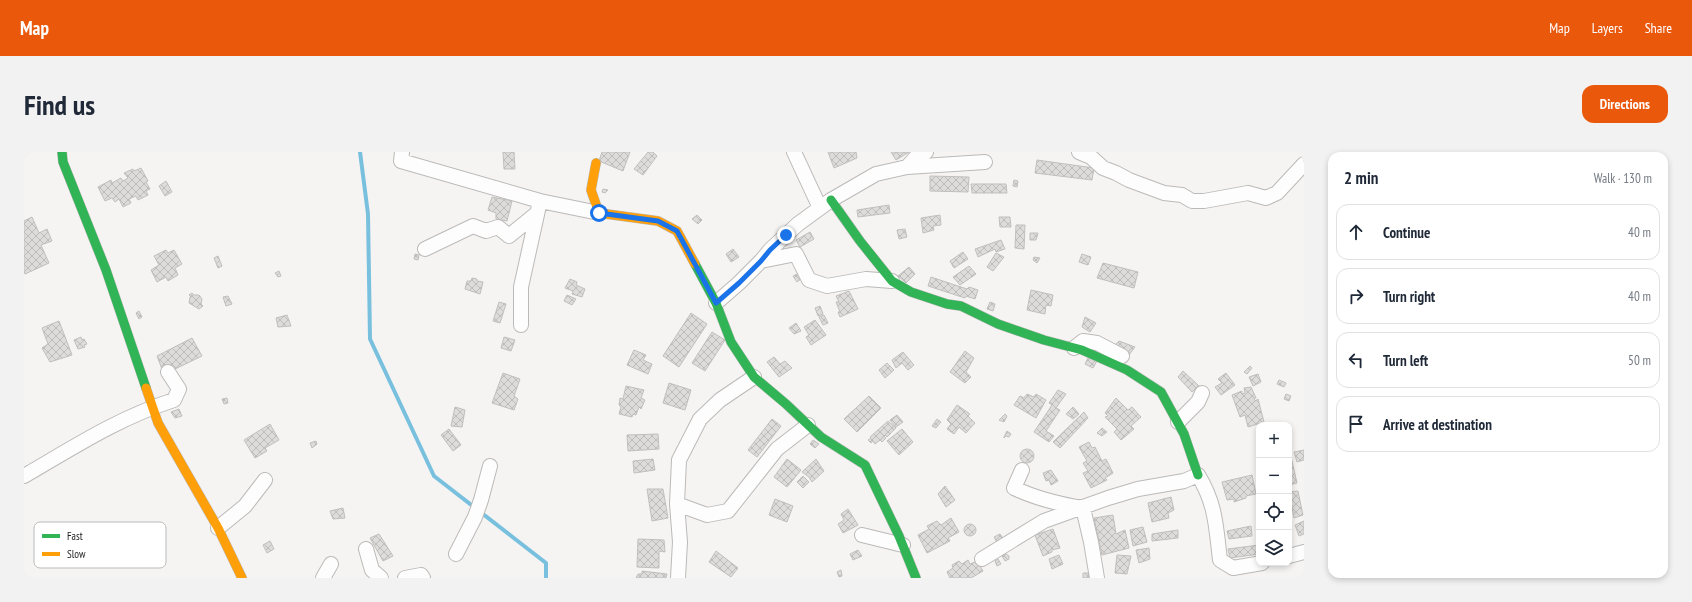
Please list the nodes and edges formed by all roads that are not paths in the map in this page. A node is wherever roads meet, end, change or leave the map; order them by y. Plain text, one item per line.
1 (62, 152) edge
2 (402, 152) edge
3 (794, 152) edge
4 (926, 152) edge
5 (1079, 152) edge
6 (985, 162) dead end
7 (596, 163) dead end
8 (1304, 164) edge
9 (907, 167) junction
10 (826, 204) junction
11 (538, 207) junction
12 (599, 213) junction
13 (425, 249) dead end
14 (761, 261) junction
15 (892, 281) junction
16 (716, 303) junction
17 (521, 325) dead end
18 (1074, 348) junction
19 (1122, 356) dead end
20 (168, 372) dead end
21 (754, 377) junction
22 (1202, 392) dead end
23 (152, 407) junction
24 (1178, 422) junction
25 (808, 424) junction
26 (490, 466) dead end
27 (1022, 470) dead end
28 (1198, 475) junction
29 (24, 476) edge
30 (265, 480) dead end
31 (677, 504) junction
32 (1083, 508) junction
33 (218, 528) junction
34 (862, 536) dead end
35 (903, 545) junction
36 (366, 549) dead end
37 (1304, 552) edge
38 (456, 554) dead end
39 (1292, 555) edge
40 (982, 559) dead end
41 (331, 564) dead end
42 (1256, 564) edge
43 (242, 578) edge
44 (323, 578) edge
45 (381, 578) edge
46 (406, 578) edge
47 (423, 578) edge
48 (678, 578) edge
49 (916, 578) edge
50 (1097, 578) edge

1 - 23 street
2 - 11 street
3 - 10 street
4 - 9 street
5 - 8 street
6 - 9 street
7 - 12 street
9 - 10 street
10 - 14 street
10 - 15 street
11 - 12 street
11 - 13 street
11 - 17 street
12 - 16 street
14 - 15 street
14 - 16 street
15 - 18 street
16 - 21 street
18 - 19 street
18 - 24 street
20 - 23 street
21 - 25 street
21 - 31 street
22 - 24 street
23 - 29 street
23 - 33 street
24 - 28 street
25 - 31 street
25 - 35 street
26 - 38 street
27 - 32 street
28 - 32 street
28 - 42 street
30 - 33 street
31 - 48 street
32 - 40 street
32 - 50 street
33 - 43 street
34 - 35 street
35 - 49 street
36 - 45 street
37 - 39 street
41 - 44 street
46 - 47 street

